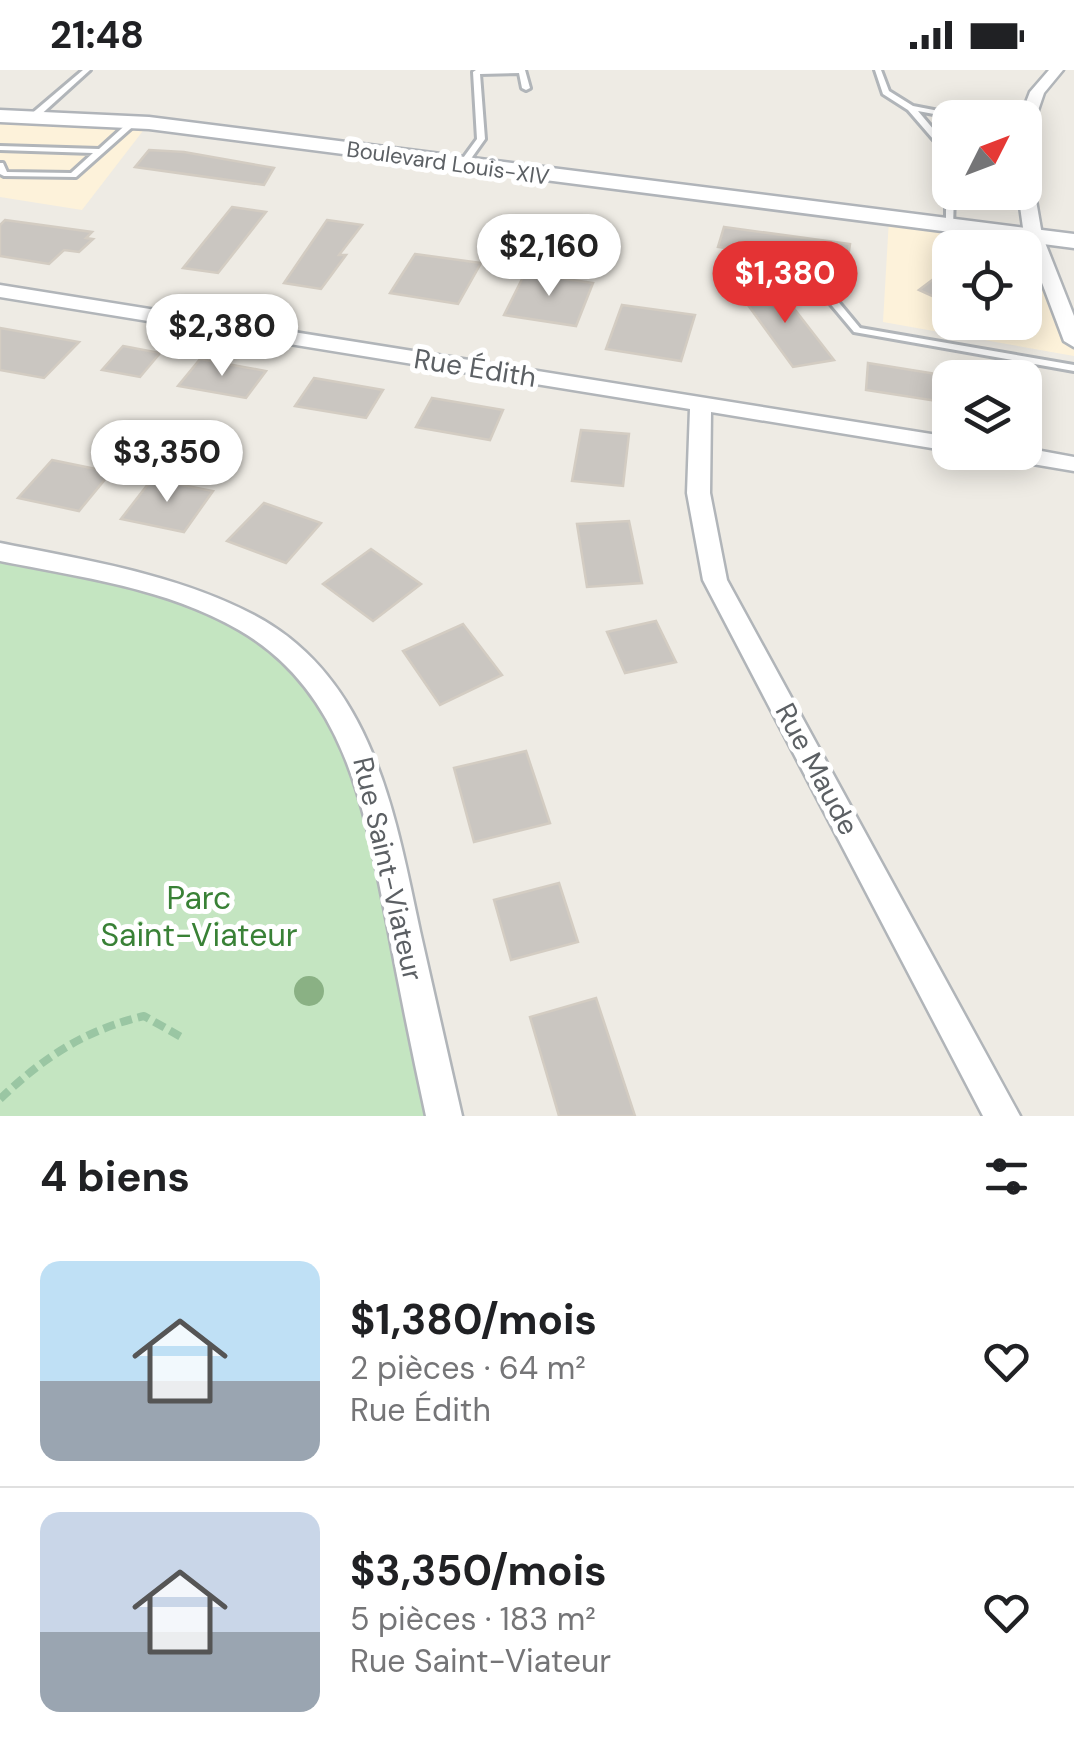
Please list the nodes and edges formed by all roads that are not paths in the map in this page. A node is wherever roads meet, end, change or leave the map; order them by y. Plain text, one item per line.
1 (87, 70) edge
2 (878, 70) edge
3 (1056, 70) edge
4 (526, 88) dead end
5 (1035, 100) edge
6 (912, 108) junction
7 (932, 111) edge
8 (0, 116) edge
9 (32, 116) junction
10 (134, 122) junction
11 (0, 148) edge
12 (101, 151) junction
13 (0, 165) edge
14 (462, 165) junction
15 (950, 227) junction
16 (978, 230) edge
17 (1042, 237) edge
18 (1074, 241) edge
19 (1042, 259) edge
20 (823, 289) dead end
21 (0, 291) edge
22 (1074, 342) edge
23 (1074, 368) edge
24 (700, 405) junction
25 (932, 441) edge
26 (1042, 459) edge
27 (1074, 464) edge
28 (0, 552) edge
29 (444, 1116) edge
30 (1002, 1116) edge

1 - 9 lane
2 - 6 lane
3 - 5 street
4 - 14 lane
6 - 7 lane
6 - 15 lane
8 - 9 main road, Boulevard Louis-XIV
9 - 10 main road, Boulevard Louis-XIV
10 - 12 lane
10 - 14 main road, Boulevard Louis-XIV
11 - 12 lane
12 - 13 lane
14 - 15 main road, Boulevard Louis-XIV
15 - 16 main road, Boulevard Louis-XIV
17 - 18 main road, Boulevard Louis-XIV
19 - 22 street
20 - 23 lane
21 - 24 street, Rue Édith
24 - 25 street, Rue Édith
24 - 30 street, Rue Maude
26 - 27 street
28 - 29 street, Rue Saint-Viateur

